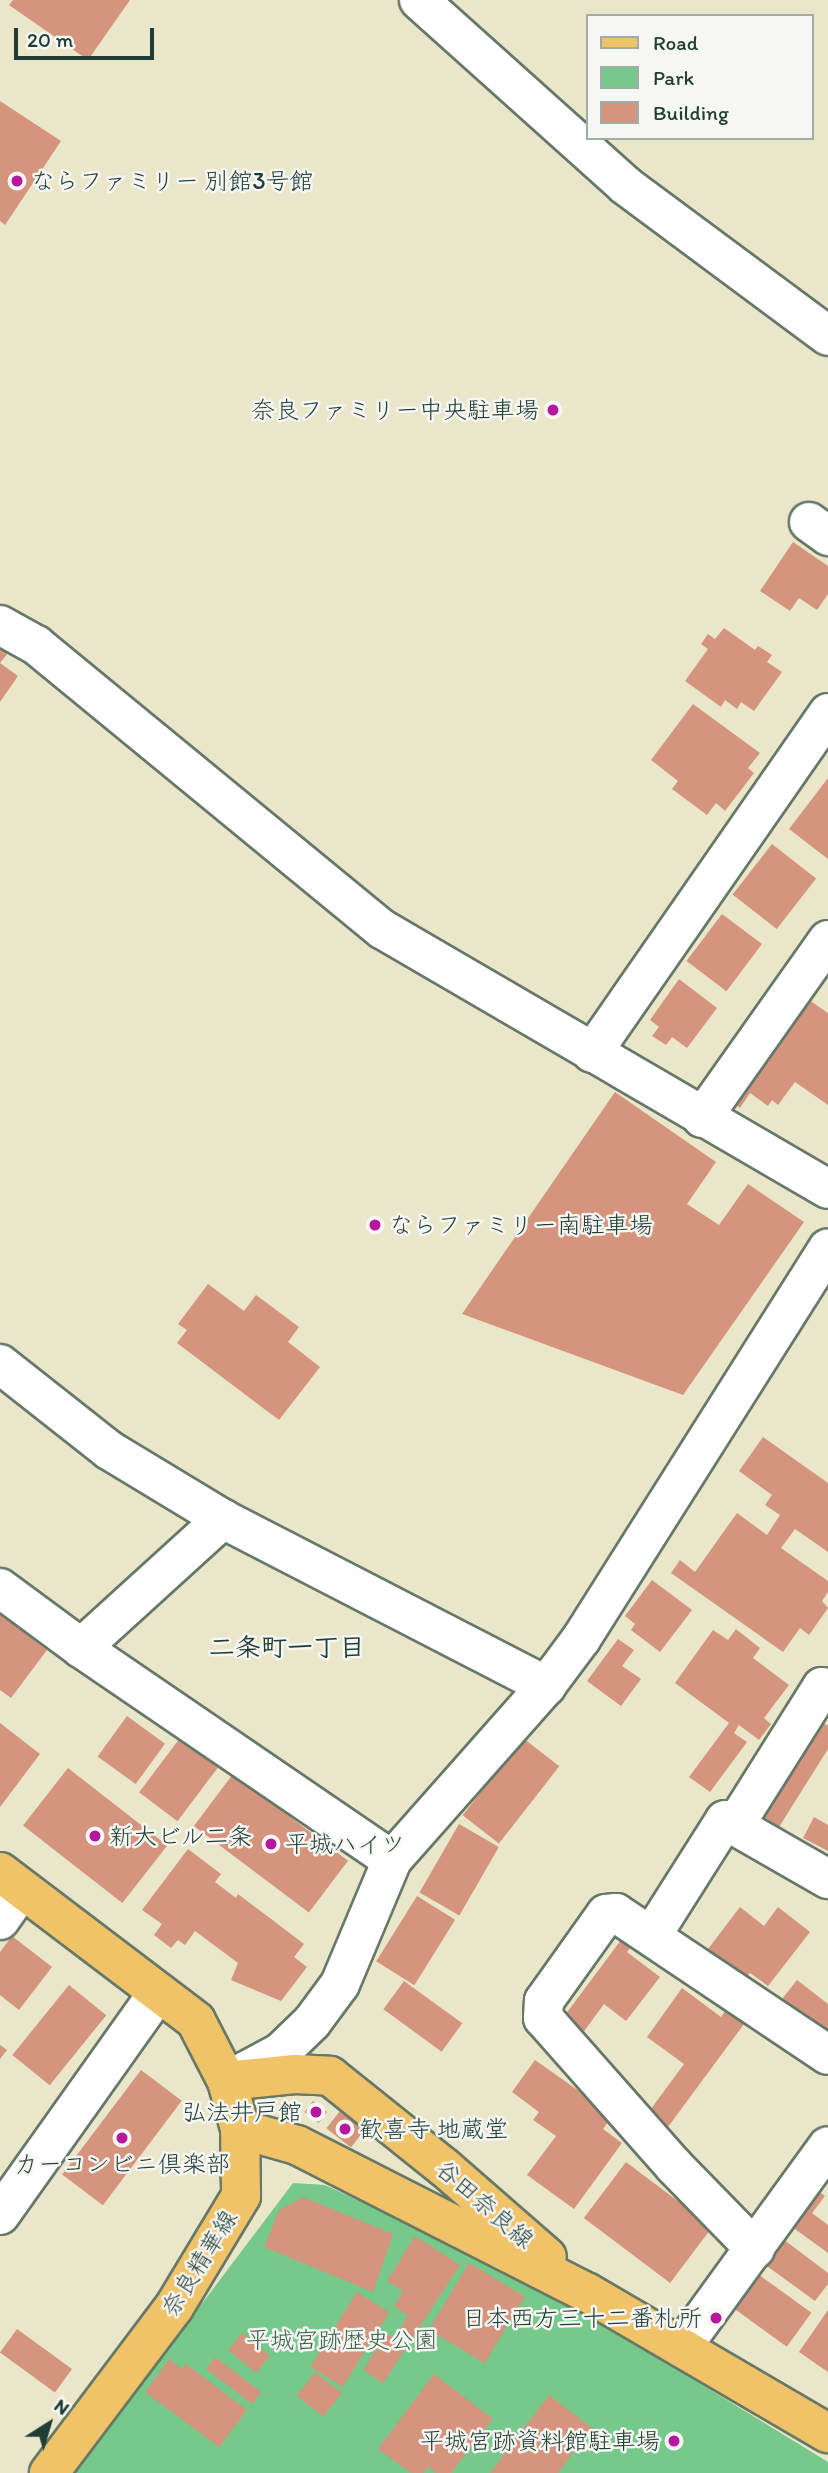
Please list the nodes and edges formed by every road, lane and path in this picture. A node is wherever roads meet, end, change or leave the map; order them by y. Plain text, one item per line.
1 (418, 0) edge
2 (828, 336) edge
3 (0, 625) edge
4 (828, 713) edge
5 (828, 940) edge
6 (592, 1053) junction
7 (702, 1118) junction
8 (826, 1184) edge
9 (828, 1248) edge
10 (0, 1364) edge
11 (223, 1519) junction
12 (0, 1588) edge
13 (81, 1648) junction
14 (546, 1686) junction
15 (828, 1691) edge
16 (734, 1825) junction
17 (392, 1860) junction
18 (828, 1879) edge
19 (11, 1880) edge
20 (0, 1920) edge
21 (652, 1935) junction
22 (158, 1993) junction
23 (828, 2055) edge
24 (227, 2081) junction
25 (240, 2129) junction
26 (828, 2146) edge
27 (0, 2215) edge
28 (755, 2249) junction
29 (588, 2293) junction
30 (682, 2347) junction
31 (828, 2433) edge
32 (49, 2473) edge

1 - 2 street
3 - 6 street
4 - 6 street
5 - 7 street
6 - 7 street
7 - 8 street
9 - 14 street
10 - 11 street
11 - 13 street
11 - 14 street
12 - 13 street
13 - 17 street
14 - 17 street
15 - 16 street
16 - 18 street
16 - 21 street
17 - 24 street
19 - 20 street
19 - 22 main road, 奈良精華線
21 - 23 street
21 - 28 street
22 - 24 main road, 奈良精華線
22 - 27 street
24 - 25 main road, 奈良精華線
24 - 29 main road, 谷田奈良線
25 - 29 main road, 谷田奈良線
25 - 32 main road, 奈良精華線
26 - 28 street
28 - 30 street
29 - 30 main road, 谷田奈良線
30 - 31 main road, 谷田奈良線

